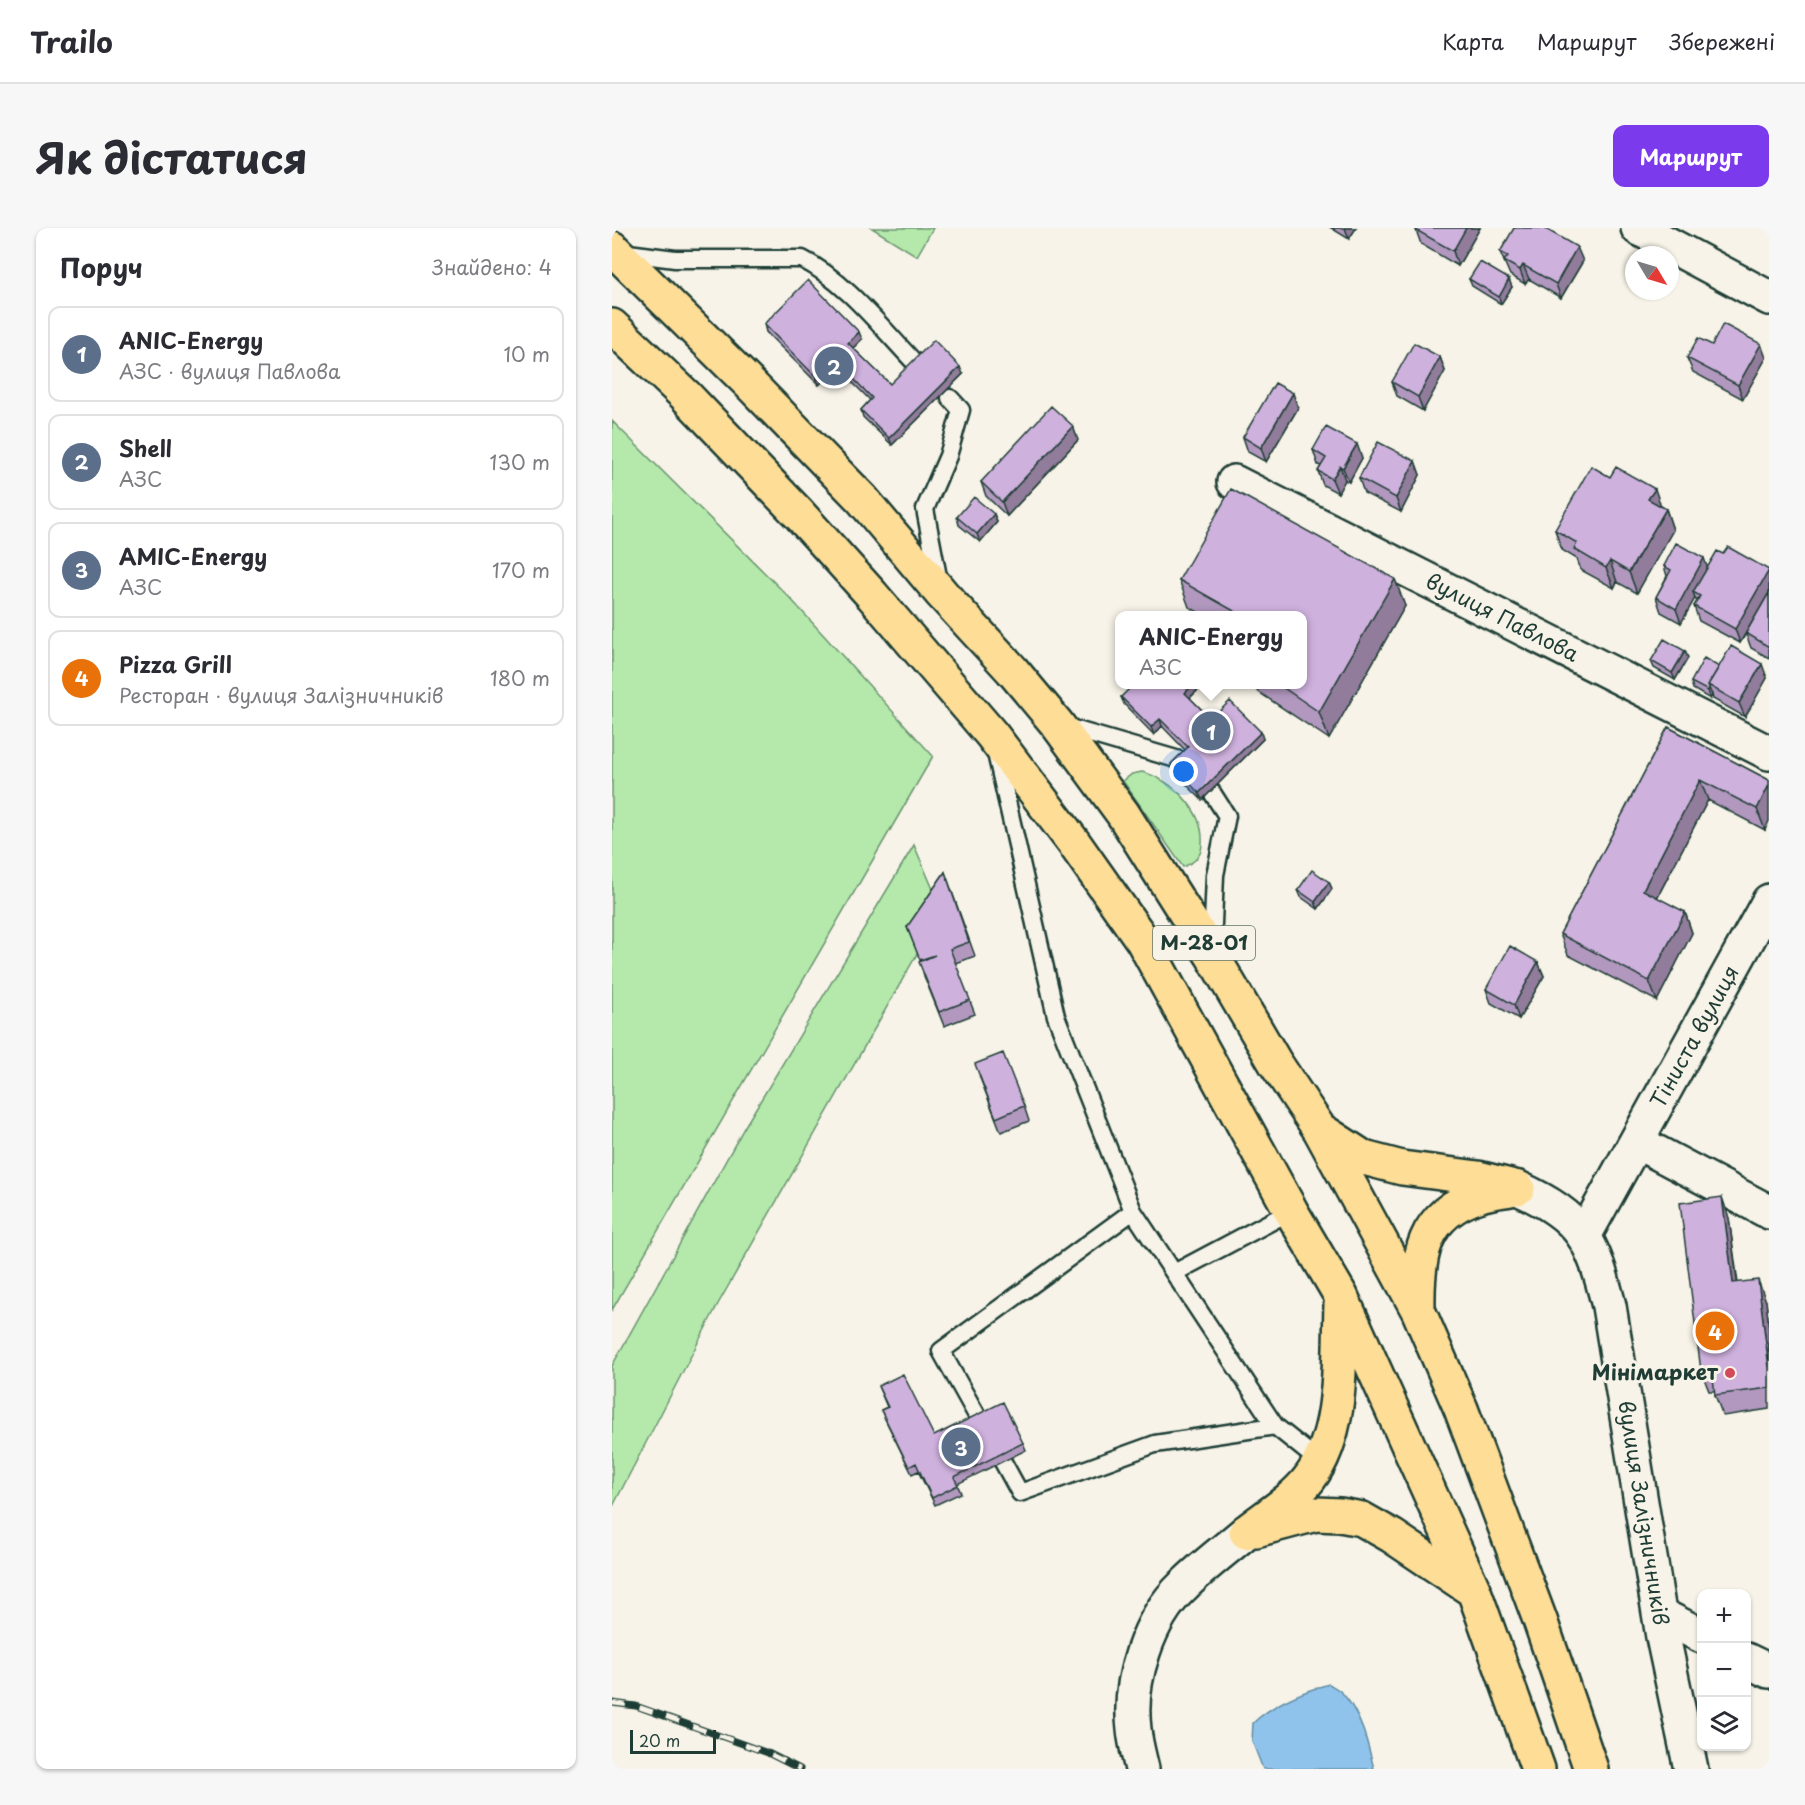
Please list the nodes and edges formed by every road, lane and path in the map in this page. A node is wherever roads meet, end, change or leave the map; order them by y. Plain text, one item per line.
1 (1638, 228) edge
2 (615, 250) edge
3 (1769, 298) edge
4 (612, 326) edge
5 (918, 366) edge
6 (950, 398) dead end
7 (1234, 483) dead end
8 (942, 594) junction
9 (1057, 724) junction
10 (992, 735) junction
11 (1769, 753) edge
12 (1183, 761) edge
13 (1211, 791) edge
14 (1769, 901) edge
15 (1212, 955) junction
16 (1320, 1130) junction
17 (1637, 1142) junction
18 (1518, 1188) junction
19 (1133, 1211) junction
20 (1291, 1211) junction
21 (1769, 1212) edge
22 (1584, 1236) junction
23 (1174, 1273) junction
24 (1341, 1296) junction
25 (1418, 1310) junction
26 (980, 1421) edge
27 (1275, 1426) junction
28 (1003, 1462) edge
29 (1320, 1462) junction
30 (1246, 1533) junction
31 (1474, 1591) junction
32 (1661, 1615) junction
33 (1697, 1634) edge
34 (1751, 1662) edge
35 (1769, 1671) edge
36 (1142, 1769) edge
37 (1538, 1769) edge
38 (1590, 1769) edge
39 (1691, 1769) edge

1 - 3 street
2 - 5 lane
2 - 8 highway, М-28-01
4 - 10 highway, М-28-01
6 - 8 lane
7 - 11 street, вулиця Павлова
8 - 9 highway, М-28-01
9 - 12 lane
9 - 15 highway, М-28-01
10 - 19 lane
10 - 20 highway, М-28-01
13 - 15 lane
14 - 17 street, Тіниста вулиця
15 - 16 highway, М-28-01
16 - 18 highway
16 - 25 highway, М-28-01
17 - 21 street
17 - 22 street, Тіниста вулиця
18 - 22 street, вулиця Залізничників
18 - 25 highway
19 - 23 lane
19 - 26 lane
20 - 23 lane
20 - 24 highway, М-28-01
22 - 32 street, вулиця Залізничників
23 - 27 lane
24 - 29 highway
24 - 31 highway, М-28-01
25 - 38 highway, М-28-01
27 - 28 lane
27 - 29 lane
29 - 30 highway
30 - 31 highway
30 - 36 street
31 - 37 highway, М-28-01
32 - 33 street
32 - 39 street, вулиця Залізничників
34 - 35 street

